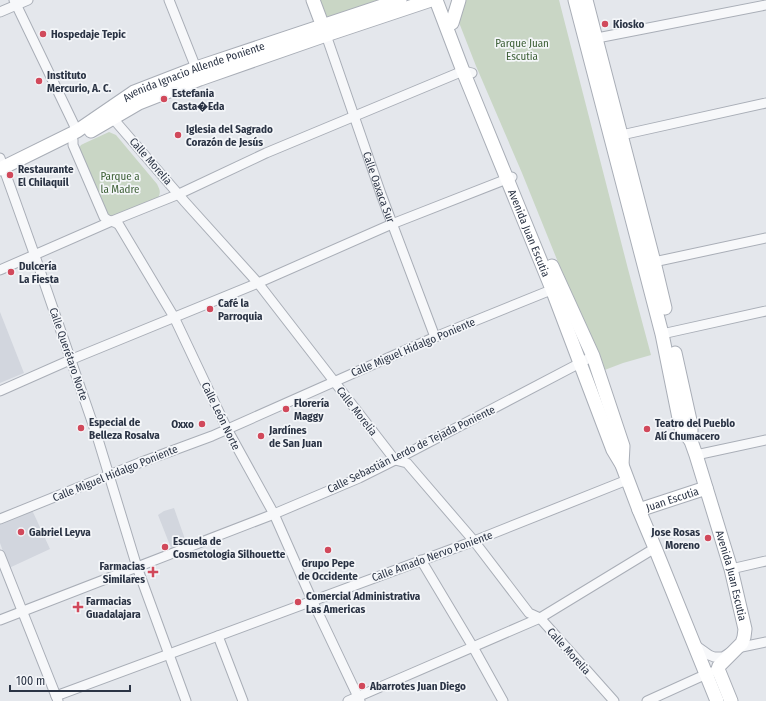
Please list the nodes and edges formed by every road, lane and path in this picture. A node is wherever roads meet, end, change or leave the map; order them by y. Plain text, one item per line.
1 (28, 0) edge
2 (169, 0) edge
3 (313, 0) edge
4 (400, 0) edge
5 (440, 0) edge
6 (459, 0) edge
7 (575, 0) edge
8 (586, 0) edge
9 (15, 3) edge
10 (766, 5) edge
11 (0, 12) edge
12 (452, 23) junction
13 (324, 30) junction
14 (591, 39) junction
15 (468, 72) junction
16 (198, 74) junction
17 (766, 103) edge
18 (110, 114) junction
19 (354, 116) junction
20 (75, 136) junction
21 (616, 136) junction
22 (1, 165) edge
23 (510, 178) junction
24 (179, 194) junction
25 (112, 221) junction
26 (392, 224) junction
27 (766, 238) edge
28 (35, 256) junction
29 (649, 263) junction
30 (0, 270) edge
31 (258, 283) junction
32 (557, 288) junction
33 (766, 311) edge
34 (174, 317) junction
35 (666, 333) junction
36 (435, 337) junction
37 (593, 356) junction
38 (70, 360) junction
39 (580, 363) junction
40 (334, 382) junction
41 (0, 391) edge
42 (227, 429) junction
43 (766, 440) edge
44 (696, 456) junction
45 (395, 460) junction
46 (622, 465) junction
47 (109, 475) junction
48 (627, 480) junction
49 (706, 488) junction
50 (639, 510) junction
51 (274, 514) junction
52 (0, 519) edge
53 (474, 541) junction
54 (655, 548) junction
55 (0, 555) edge
56 (421, 560) junction
57 (766, 561) edge
58 (138, 567) junction
59 (731, 569) junction
60 (312, 600) junction
61 (22, 611) junction
62 (540, 618) junction
63 (0, 620) edge
64 (218, 636) junction
65 (766, 642) edge
66 (694, 644) junction
67 (472, 647) junction
68 (737, 648) junction
69 (169, 655) junction
70 (712, 672) junction
71 (57, 698) edge
72 (359, 699) edge
73 (186, 701) edge
74 (242, 701) edge
75 (348, 701) edge
76 (503, 701) edge
77 (614, 701) edge
78 (647, 701) edge
79 (717, 701) edge
80 (731, 701) edge

1 - 9 street
2 - 16 street
3 - 13 main road, Calle Oaxaca Sur
4 - 13 main road, Avenida Ignacio Allende Poniente
5 - 12 main road, Avenida Juan Escutia
5 - 13 main road, Avenida Ignacio Allende Poniente
5 - 15 main road, Avenida Juan Escutia
6 - 12 main road
7 - 14 main road, Avenida Juan Escutia
8 - 14 main road, Avenida Juan Escutia
9 - 11 street
9 - 20 street, Calle León Norte
10 - 14 street
12 - 15 main road, Avenida Juan Escutia
13 - 16 main road, Avenida Ignacio Allende Poniente
13 - 19 street, Calle Oaxaca Sur
14 - 21 main road, Avenida Juan Escutia
15 - 19 street
15 - 23 main road, Avenida Juan Escutia
16 - 18 main road, Avenida Ignacio Allende Poniente
17 - 21 street
18 - 20 main road, Avenida Ignacio Allende Poniente
18 - 24 street, Calle Morelia
19 - 24 street
19 - 26 street, Calle Oaxaca Sur
20 - 22 main road, Avenida Ignacio Allende Poniente
20 - 25 street, Calle León Norte
21 - 29 main road, Avenida Juan Escutia
22 - 28 street, Calle Querétaro Norte
23 - 26 street
23 - 32 main road, Avenida Juan Escutia
24 - 25 street
24 - 31 street, Calle Morelia
25 - 28 street
25 - 34 street, Calle León Norte
26 - 31 street
26 - 36 street, Calle Oaxaca Sur
27 - 29 street
28 - 30 street
28 - 38 street, Calle Querétaro Norte
29 - 35 main road, Avenida Juan Escutia
31 - 34 street
31 - 40 street, Calle Morelia
32 - 36 street, Calle Miguel Hidalgo Poniente
32 - 37 main road, Avenida Juan Escutia
32 - 39 main road, Avenida Juan Escutia
33 - 35 street
34 - 38 street
34 - 42 street, Calle León Norte
35 - 44 main road, Avenida Juan Escutia
36 - 40 street, Calle Miguel Hidalgo Poniente
37 - 39 street, Calle Sebastián Lerdo de Tejada Poniente
37 - 46 main road, Avenida Juan Escutia
38 - 41 street
38 - 47 street, Calle Querétaro Norte
39 - 45 street, Calle Sebastián Lerdo de Tejada Poniente
39 - 46 main road, Avenida Juan Escutia
40 - 42 street, Calle Miguel Hidalgo Poniente
40 - 45 street, Calle Morelia
42 - 47 street, Calle Miguel Hidalgo Poniente
42 - 51 street, Calle León Norte
43 - 44 street
44 - 49 main road, Avenida Juan Escutia
45 - 51 street, Calle Sebastián Lerdo de Tejada Poniente
45 - 53 street, Calle Morelia
46 - 48 main road, Avenida Juan Escutia
47 - 52 street, Calle Miguel Hidalgo Poniente
47 - 58 street, Calle Querétaro Norte
48 - 50 main road, Avenida Juan Escutia
48 - 53 street, Calle Amado Nervo Poniente
49 - 50 main road, Juan Escutia
49 - 59 main road, Avenida Juan Escutia
50 - 54 main road, Avenida Juan Escutia
51 - 58 street, Calle Sebastián Lerdo de Tejada Poniente
51 - 60 street, Calle León Norte
53 - 56 street, Calle Amado Nervo Poniente
53 - 62 street, Calle Morelia
54 - 62 street
54 - 66 main road, Avenida Juan Escutia
55 - 61 street
56 - 60 street, Calle Amado Nervo Poniente
56 - 67 street
57 - 59 street
58 - 61 street, Calle Sebastián Lerdo de Tejada Poniente
58 - 69 street, Calle Querétaro Norte
59 - 68 main road, Avenida Juan Escutia
60 - 64 street, Calle Amado Nervo Poniente
60 - 72 street, Calle León Norte
61 - 63 street, Calle Sebastián Lerdo de Tejada Poniente
61 - 71 street
62 - 67 street
62 - 77 street, Calle Morelia
64 - 69 street, Calle Amado Nervo Poniente
64 - 74 street
65 - 68 street
66 - 68 street
66 - 70 main road, Avenida Juan Escutia
67 - 72 street
67 - 76 street
68 - 70 main road, Avenida Juan Escutia
69 - 71 street, Calle Amado Nervo Poniente
69 - 73 street, Calle Querétaro Norte
70 - 78 street
70 - 79 main road, Avenida Juan Escutia
70 - 80 main road, Avenida Juan Escutia
72 - 75 street

